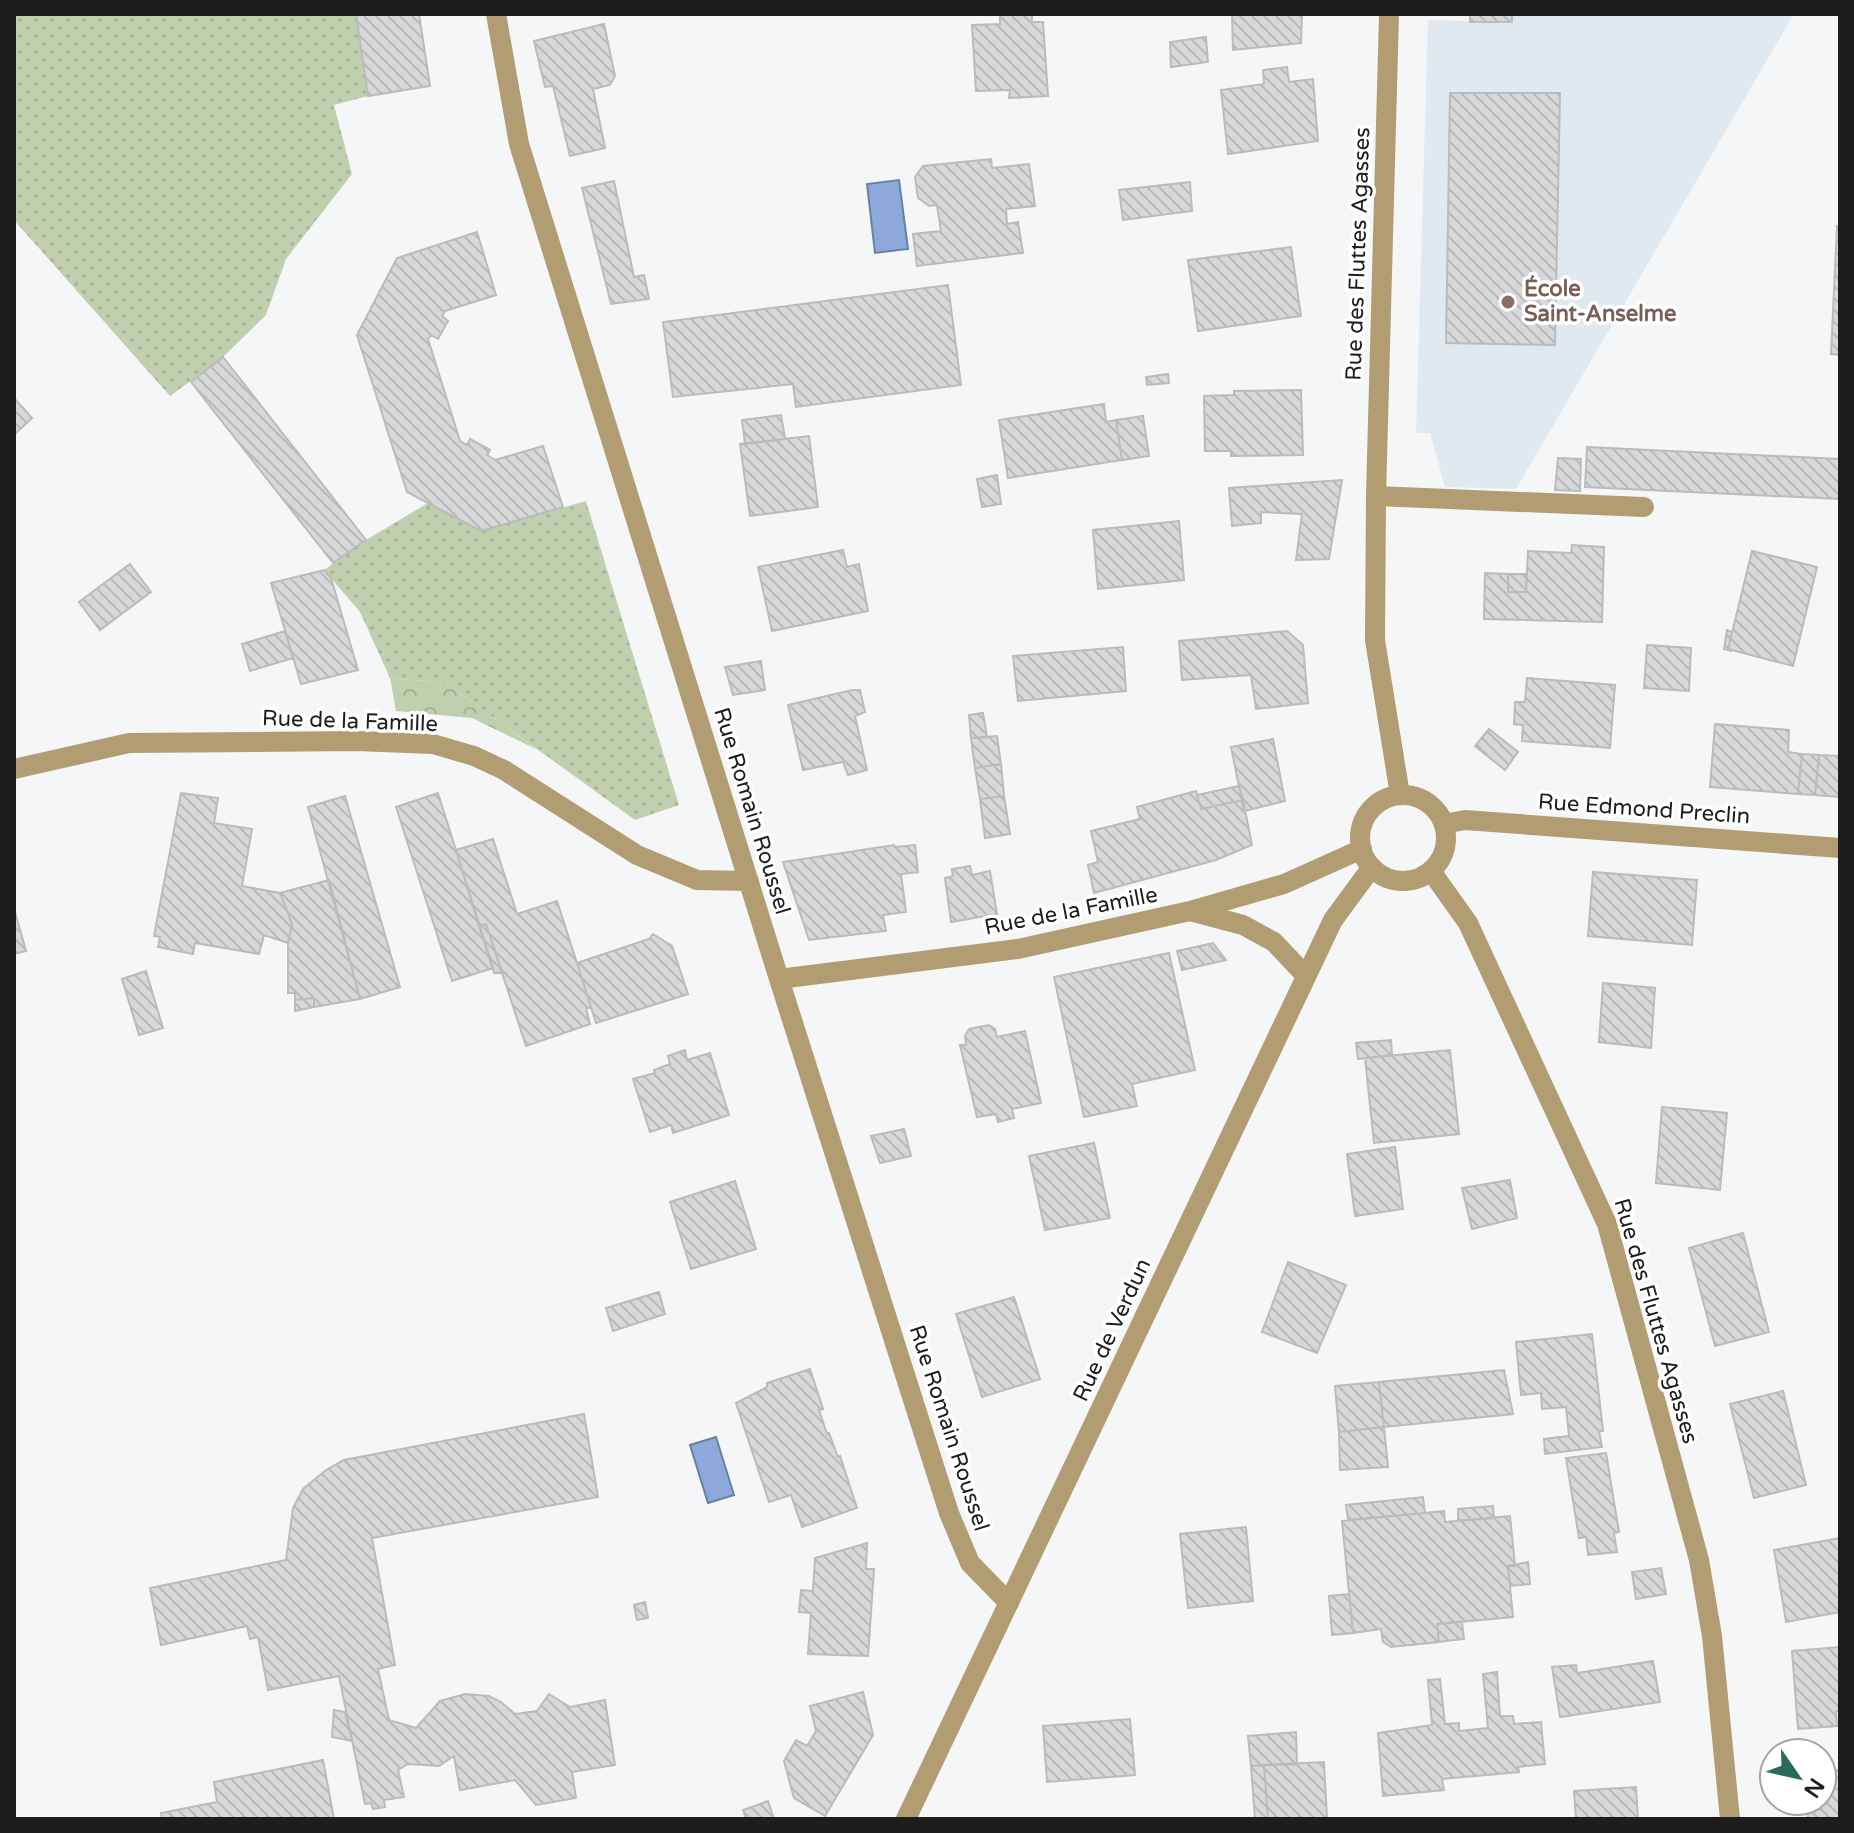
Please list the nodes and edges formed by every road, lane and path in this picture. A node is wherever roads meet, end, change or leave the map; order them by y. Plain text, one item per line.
1 (496, 14) edge
2 (1389, 14) edge
3 (1376, 496) junction
4 (1644, 507) dead end
5 (14, 769) edge
6 (1400, 795) junction
7 (1444, 824) junction
8 (1840, 848) edge
9 (1362, 849) junction
10 (1372, 867) junction
11 (1431, 871) junction
12 (749, 881) junction
13 (1190, 911) junction
14 (1306, 976) junction
15 (779, 979) junction
16 (1009, 1603) junction
17 (906, 1819) edge
18 (1730, 1819) edge

1 - 12 street, Rue Romain Roussel
2 - 3 street, Rue des Fluttes Agasses
3 - 4 street
3 - 6 street, Rue des Fluttes Agasses
5 - 12 street, Rue de la Famille
6 - 7 street
6 - 9 street
7 - 8 street, Rue Edmond Preclin
7 - 11 street
9 - 10 street
9 - 13 street, Rue de la Famille
10 - 11 street
10 - 14 street, Rue de Verdun
11 - 18 street, Rue des Fluttes Agasses
12 - 15 street, Rue Romain Roussel
13 - 14 street
13 - 15 street, Rue de la Famille
14 - 16 street, Rue de Verdun
15 - 16 street, Rue Romain Roussel
16 - 17 street, Rue de Verdun

